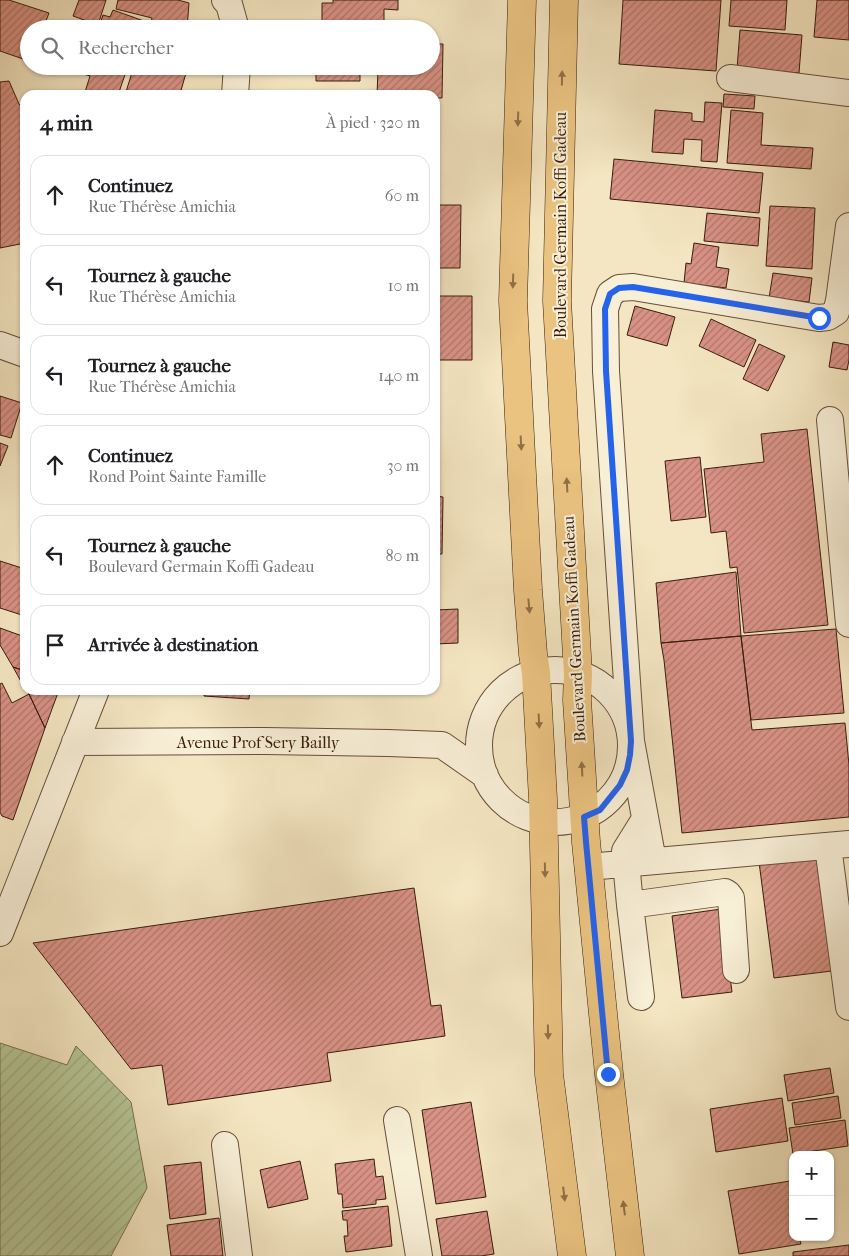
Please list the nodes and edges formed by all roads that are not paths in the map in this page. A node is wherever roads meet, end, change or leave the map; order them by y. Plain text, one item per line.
1 (224, 0) edge
2 (522, 0) edge
3 (564, 0) edge
4 (233, 20) edge
5 (236, 75) edge
6 (730, 78) dead end
7 (235, 90) edge
8 (849, 93) edge
9 (849, 226) edge
10 (0, 345) edge
11 (20, 352) edge
12 (830, 420) dead end
13 (843, 502) edge
14 (849, 624) edge
15 (536, 673) junction
16 (578, 674) junction
17 (94, 695) edge
18 (485, 719) junction
19 (631, 741) junction
20 (75, 742) junction
21 (442, 745) junction
22 (486, 775) junction
23 (584, 817) junction
24 (645, 819) junction
25 (544, 821) junction
26 (838, 845) edge
27 (653, 861) junction
28 (588, 867) junction
29 (630, 905) junction
30 (0, 933) edge
31 (736, 970) dead end
32 (641, 996) dead end
33 (849, 1007) edge
34 (397, 1120) dead end
35 (225, 1145) dead end
36 (239, 1256) edge
37 (419, 1256) edge
38 (572, 1256) edge
39 (630, 1256) edge

1 - 4 street
2 -> 15 main road
16 -> 3 main road, Boulevard Germain Koffi Gadeau
5 - 7 street
6 - 8 street
9 - 19 street
10 - 11 street
12 - 13 street
13 - 14 street
15 - 16 street
15 - 18 street
15 -> 25 main road
16 - 19 street
23 -> 16 main road, Boulevard Germain Koffi Gadeau
17 - 20 street
18 - 21 street
18 - 22 street
19 - 23 street
19 - 24 street
20 - 21 street, Avenue Prof Sery Bailly
20 - 30 street
21 - 22 street
22 - 25 street
23 - 25 street
23 - 28 main road, Boulevard Germain Koffi Gadeau
24 - 27 street
24 - 29 street
25 -> 38 main road
26 - 27 street
26 - 33 street
27 - 28 street
39 -> 28 main road, Boulevard Germain Koffi Gadeau
29 - 31 street
29 - 32 street
34 - 37 street
35 - 36 street

